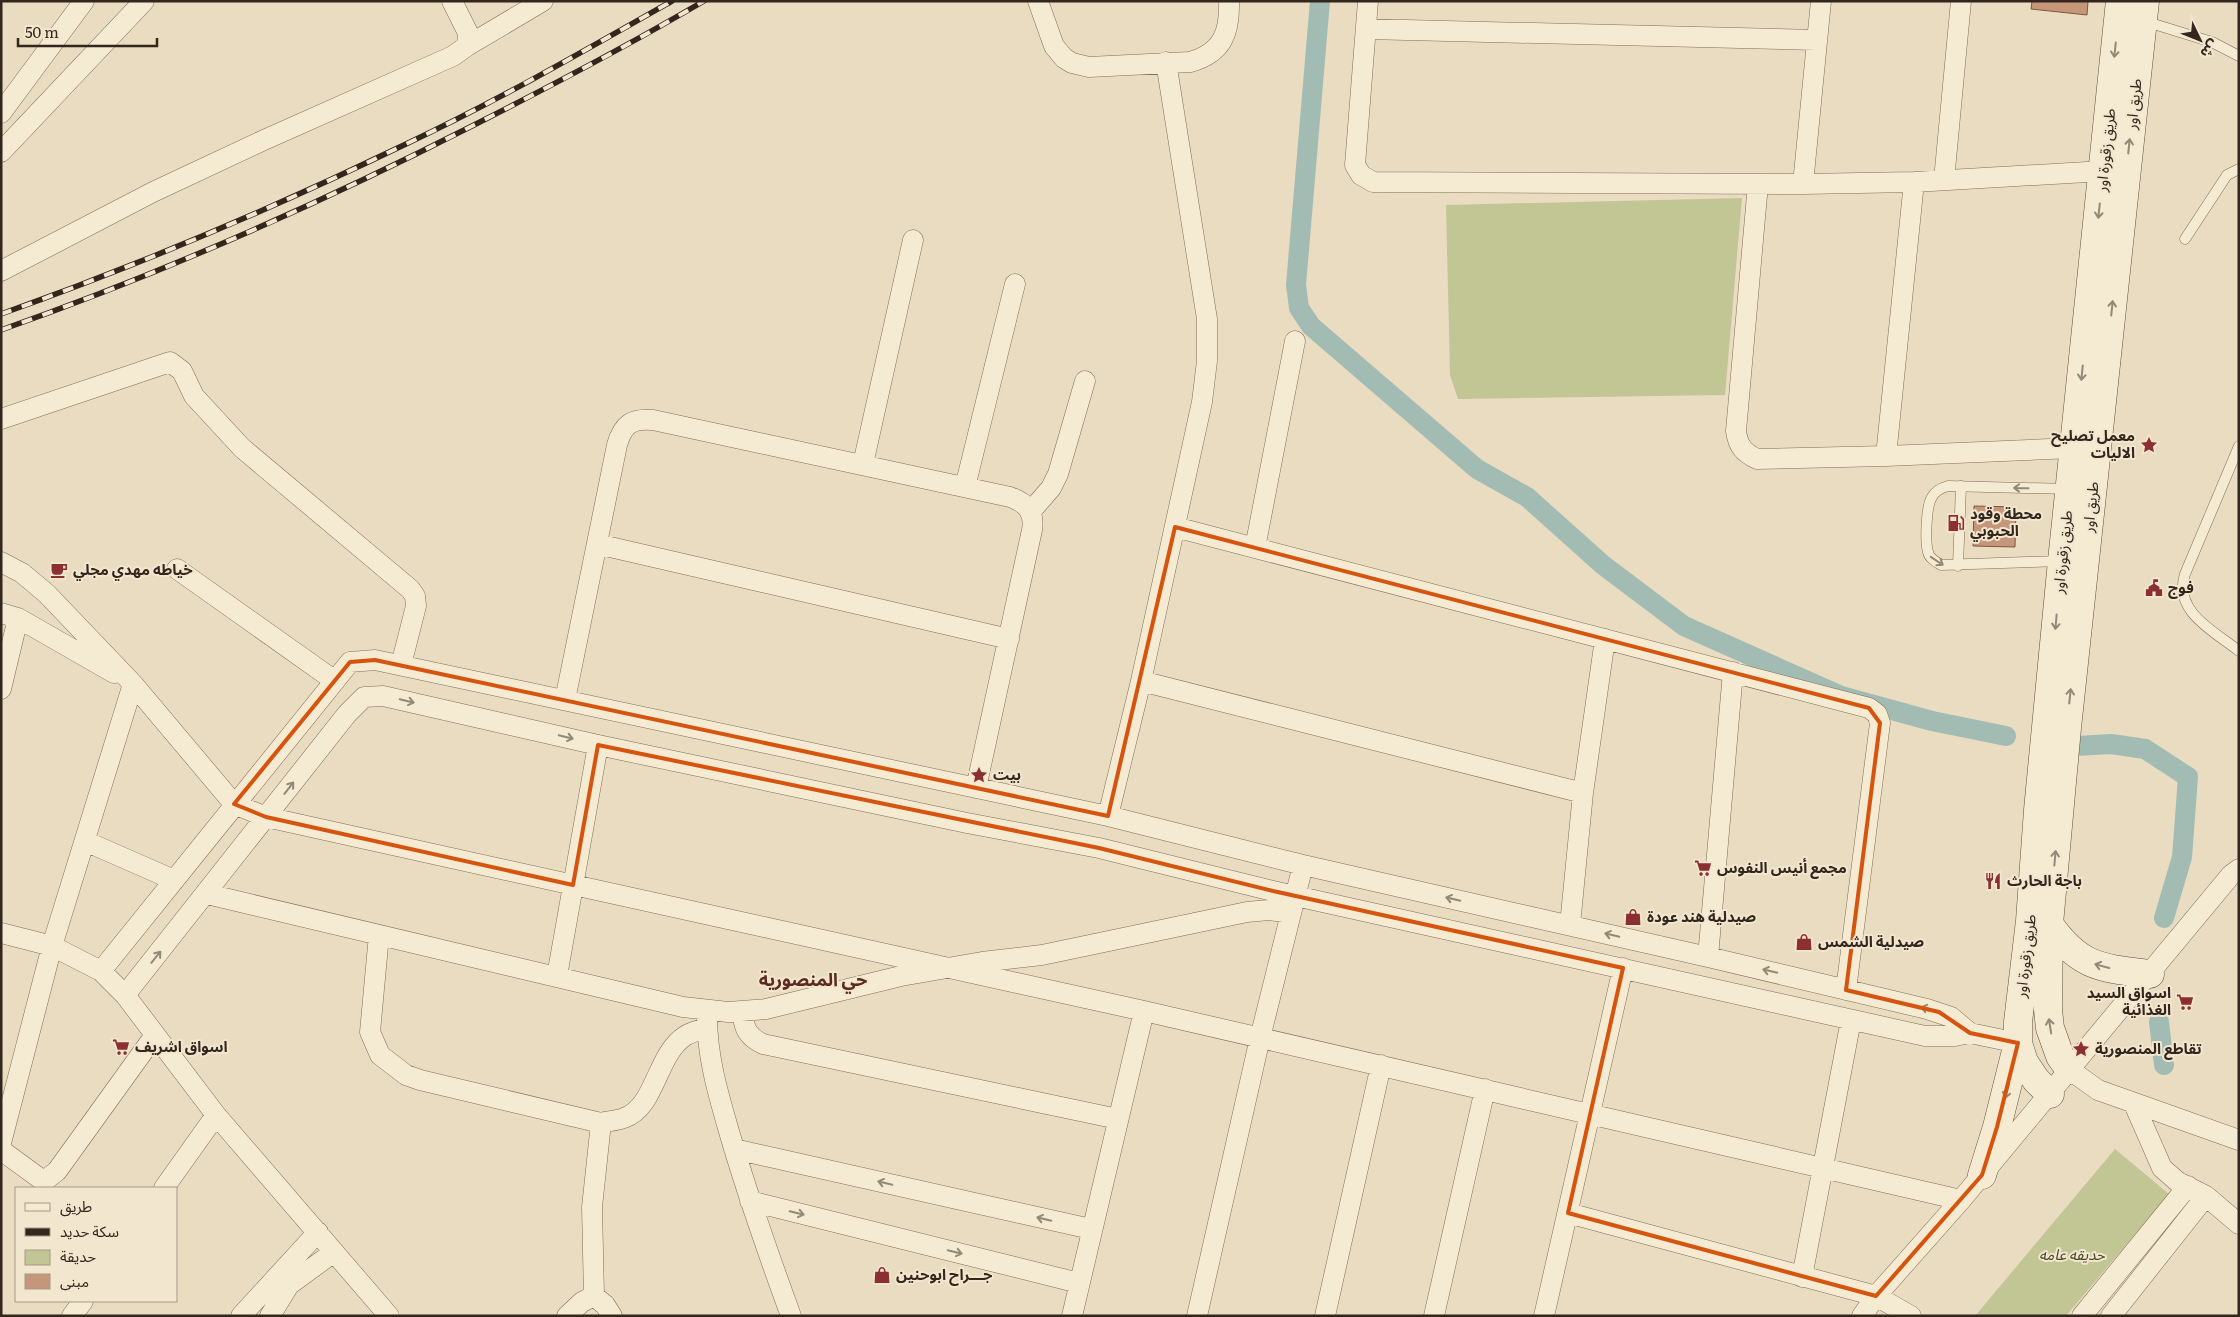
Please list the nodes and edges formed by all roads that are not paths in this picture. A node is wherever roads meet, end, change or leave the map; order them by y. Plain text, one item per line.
1 (84, 1) edge
2 (144, 1) edge
3 (452, 1) edge
4 (543, 1) edge
5 (1038, 1) edge
6 (1229, 1) edge
7 (1368, 1) edge
8 (1821, 1) edge
9 (1960, 1) edge
10 (2120, 1) edge
11 (2144, 11) edge
12 (1366, 29) junction
13 (1818, 40) junction
14 (467, 46) junction
15 (2239, 56) edge
16 (1166, 62) junction
17 (1, 113) edge
18 (1, 152) edge
19 (2239, 169) edge
20 (2104, 171) junction
21 (1944, 180) junction
22 (1914, 182) junction
23 (1758, 184) junction
24 (1803, 184) junction
25 (2185, 239) dead end
26 (913, 240) dead end
27 (1, 271) edge
28 (1015, 284) dead end
29 (1295, 341) dead end
30 (1085, 382) dead end
31 (1, 419) edge
32 (2239, 446) edge
33 (2074, 448) junction
34 (1886, 456) junction
35 (863, 464) junction
36 (1961, 486) junction
37 (965, 487) junction
38 (2070, 489) junction
39 (1031, 511) junction
40 (1175, 527) junction
41 (597, 544) junction
42 (1255, 548) junction
43 (2062, 561) junction
44 (1, 562) edge
45 (1958, 566) junction
46 (177, 569) dead end
47 (9, 616) edge
48 (1009, 639) junction
49 (1605, 639) junction
50 (2238, 649) edge
51 (401, 665) junction
52 (1733, 672) junction
53 (335, 681) junction
54 (1141, 681) junction
55 (133, 684) junction
56 (1, 689) edge
57 (565, 700) junction
58 (598, 745) junction
59 (976, 788) junction
60 (1583, 792) junction
61 (234, 804) junction
62 (1108, 816) junction
63 (266, 818) junction
64 (84, 841) junction
65 (1303, 865) junction
66 (2239, 869) edge
67 (174, 880) junction
68 (573, 885) junction
69 (207, 894) junction
70 (1293, 905) junction
71 (2040, 922) junction
72 (1570, 926) junction
73 (1, 933) edge
74 (379, 934) junction
75 (52, 946) junction
76 (1708, 956) junction
77 (943, 968) junction
78 (1623, 968) junction
79 (101, 971) junction
80 (2150, 974) junction
81 (557, 976) junction
82 (1846, 990) junction
83 (125, 995) junction
84 (743, 1012) junction
85 (1144, 1012) junction
86 (707, 1019) junction
87 (1851, 1020) junction
88 (1970, 1033) junction
89 (155, 1035) junction
90 (1260, 1038) junction
91 (2018, 1043) junction
92 (1382, 1065) junction
93 (2070, 1070) junction
94 (1485, 1089) junction
95 (2050, 1094) junction
96 (2134, 1104) junction
97 (1590, 1114) junction
98 (216, 1115) junction
99 (1118, 1119) junction
100 (600, 1123) junction
101 (2238, 1138) edge
102 (1, 1143) edge
103 (734, 1149) junction
104 (1, 1150) edge
105 (1823, 1168) junction
106 (1982, 1175) junction
107 (2188, 1186) junction
108 (165, 1187) edge
109 (2206, 1196) junction
110 (1961, 1200) junction
111 (750, 1201) junction
112 (1568, 1213) junction
113 (2239, 1224) edge
114 (1092, 1230) junction
115 (318, 1232) junction
116 (334, 1252) junction
117 (1802, 1277) junction
118 (1079, 1283) junction
119 (594, 1296) junction
120 (1876, 1296) junction
121 (82, 1302) edge
122 (2120, 1313) edge
123 (72, 1316) edge
124 (241, 1316) edge
125 (270, 1316) edge
126 (390, 1316) edge
127 (567, 1316) edge
128 (612, 1316) edge
129 (791, 1316) edge
130 (1072, 1316) edge
131 (1197, 1316) edge
132 (1325, 1316) edge
133 (1434, 1316) edge
134 (1544, 1316) edge
135 (1862, 1316) edge
136 (1910, 1316) edge
137 (2082, 1316) edge

1 - 17 street
2 - 18 street
3 - 14 street
4 - 14 street
5 - 16 street
6 - 16 street
7 - 12 street
8 - 13 street
9 - 21 street
10 -> 20 main road, طريق زقورة اور
11 - 15 lane
71 -> 11 main road, طريق اور
12 - 13 street
12 - 23 street
13 - 24 street
14 - 27 street
16 - 40 street
19 - 25 lane
20 - 21 street
20 -> 33 main road, طريق زقورة اور
21 - 22 street
22 - 24 street
22 - 34 street
23 - 24 street
23 - 34 street
26 - 35 street
28 - 37 street
29 - 42 street
30 - 39 street
31 - 51 street
32 - 50 lane
33 - 34 street
33 - 38 main road, طريق زقورة اور
35 - 37 street
35 - 41 street
38 -> 36 lane
36 - 45 lane
36 -> 45 lane
37 - 39 street
38 - 43 main road, طريق زقورة اور
39 - 48 street
40 - 42 street
40 - 54 street
41 - 48 street
41 - 57 street
42 - 49 street
43 - 45 lane
43 -> 71 main road, طريق زقورة اور
44 - 55 street
46 - 53 street
47 - 55 street
47 - 56 street
48 - 59 street
49 - 52 street
49 - 60 street
51 - 53 street
51 - 57 street
52 - 76 street
52 - 82 street
53 - 61 street
54 - 60 street
54 - 62 street
55 - 61 street
55 - 64 street
57 - 59 street
63 -> 58 street
58 - 68 street
58 - 70 street
59 - 62 street
60 - 72 street
61 - 63 street
61 - 67 street
62 - 65 street
63 - 68 street
63 - 69 street
64 - 67 street
64 - 75 street
65 - 70 street
72 -> 65 street
66 - 80 street
67 - 79 street
68 - 77 street
68 - 81 street
69 - 74 street
83 -> 69 street
70 - 77 street
70 - 78 street
70 - 90 street
80 -> 71 main road
71 - 91 main road, طريق زقورة اور
93 -> 71 main road
76 -> 72 street
73 - 75 street
74 - 81 street
74 - 100 street
75 - 79 street
75 - 102 street
82 -> 76 street
77 - 84 street
77 - 85 street
78 - 87 street
78 - 97 street
79 - 83 street
80 - 93 street
81 - 86 street
88 -> 82 street
83 - 89 street
84 - 86 street
84 - 99 street
85 - 90 street
85 - 99 street
86 - 100 street
86 - 103 street
87 - 88 street
87 - 105 street
88 - 91 street
89 - 98 street
89 - 104 street
90 - 92 street
90 - 131 street
91 - 95 main road, طريق زقورة اور
91 -> 106 main road
92 - 94 street
92 - 132 street
93 - 95 street
93 - 96 street
94 - 97 street
94 - 133 street
95 - 106 street
96 - 101 street
96 - 107 street
97 - 105 street
97 - 112 street
98 - 108 street
98 - 115 street
99 - 114 street
100 - 119 street
103 - 111 street
114 -> 103 street
105 - 110 street
105 - 117 street
106 - 110 street
107 - 109 street
107 - 137 street
109 - 113 street
109 - 122 street
110 - 120 street
111 -> 118 street
111 - 129 street
112 - 117 street
112 - 134 street
114 - 118 street
115 - 116 street
115 - 124 street
116 - 125 street
116 - 126 street
117 - 120 street
118 - 130 street
119 - 127 street
119 - 128 street
120 - 135 street
120 - 136 street
121 - 123 street

